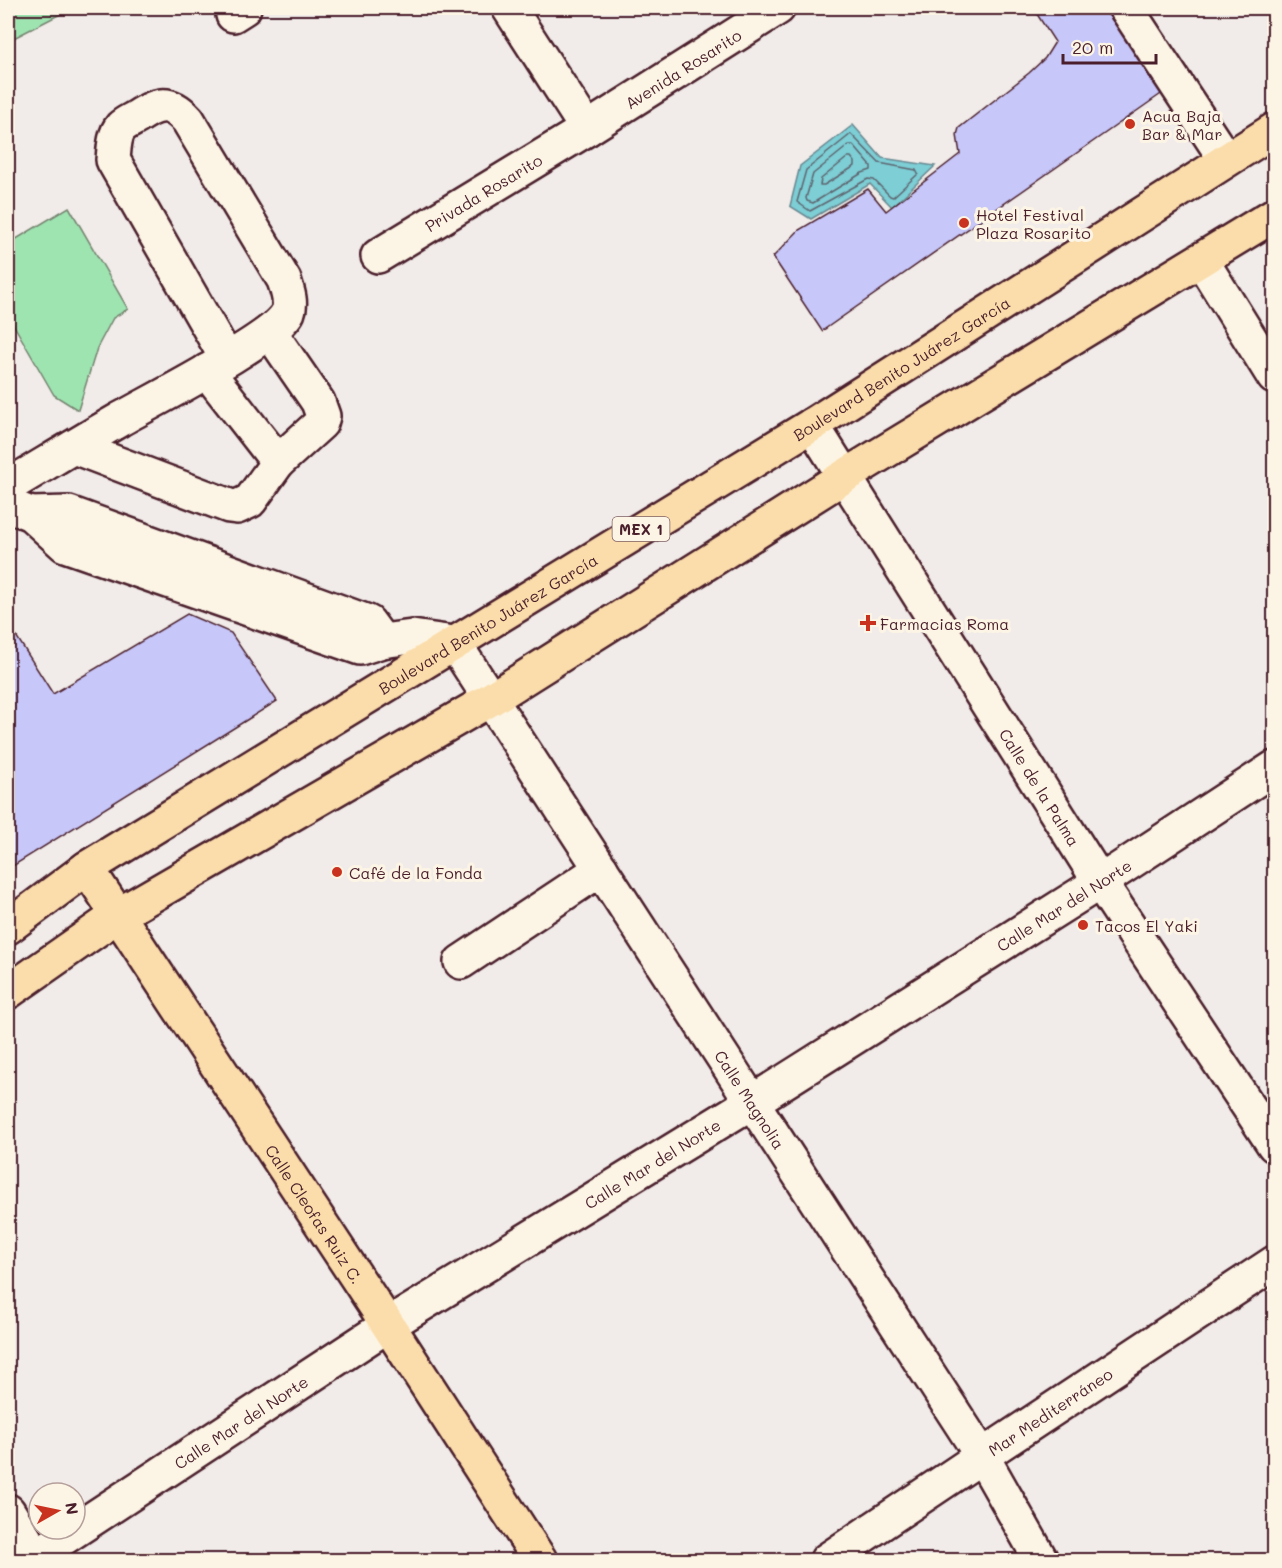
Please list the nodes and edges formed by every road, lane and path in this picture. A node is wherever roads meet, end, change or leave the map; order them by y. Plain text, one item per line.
1 (509, 8) edge
2 (778, 8) edge
3 (1126, 8) edge
4 (587, 129) junction
5 (1275, 130) edge
6 (1226, 160) junction
7 (1275, 215) edge
8 (378, 256) dead end
9 (1202, 261) junction
10 (270, 332) junction
11 (217, 365) junction
12 (1275, 377) edge
13 (812, 425) junction
14 (74, 447) junction
15 (278, 462) junction
16 (845, 476) junction
17 (8, 486) edge
18 (19, 509) edge
19 (454, 643) junction
20 (491, 699) junction
21 (1275, 768) edge
22 (87, 867) junction
23 (601, 869) junction
24 (1100, 882) junction
25 (118, 915) junction
26 (8, 927) edge
27 (461, 962) dead end
28 (8, 992) edge
29 (752, 1102) junction
30 (1275, 1145) edge
31 (1275, 1263) edge
32 (388, 1325) junction
33 (982, 1456) junction
34 (8, 1511) edge
35 (34, 1559) edge
36 (540, 1560) edge
37 (827, 1560) edge
38 (1041, 1560) edge

1 - 4 street
2 - 4 street, Avenida Rosarito
3 - 6 street
4 - 8 street, Privada Rosarito
5 - 6 main road, Boulevard Benito Juárez García / MEX 1
6 - 13 main road, Boulevard Benito Juárez García / MEX 1
7 - 9 main road
9 - 12 street
9 - 16 main road
10 - 11 street
10 - 11 street
10 - 15 street
11 - 14 street
11 - 15 street
13 - 16 street, Calle de la Palma
13 - 19 main road, Boulevard Benito Juárez García / MEX 1
14 - 15 street
14 - 17 street
16 - 20 main road
16 - 24 street, Calle de la Palma
18 - 19 street
19 - 20 street, Calle Magnolia
19 - 22 main road, Boulevard Benito Juárez García / MEX 1
20 - 23 street, Calle Magnolia
20 - 25 main road
21 - 24 street, Calle Mar del Norte
22 - 25 main road, Calle Cleofas Ruiz C.
22 - 26 main road, Boulevard Benito Juárez García / MEX 1
23 - 27 street
23 - 29 street, Calle Magnolia
24 - 29 street, Calle Mar del Norte
24 - 30 street, Calle de la Palma
25 - 28 main road
25 - 32 main road, Calle Cleofas Ruiz C.
29 - 32 street, Calle Mar del Norte
29 - 33 street, Calle Magnolia
31 - 33 street, Mar Mediterráneo
32 - 35 street, Calle Mar del Norte
32 - 36 main road, Calle Cleofas Ruiz C.
33 - 37 street, Mar Mediterráneo
33 - 38 street, Calle Magnolia
34 - 35 street

